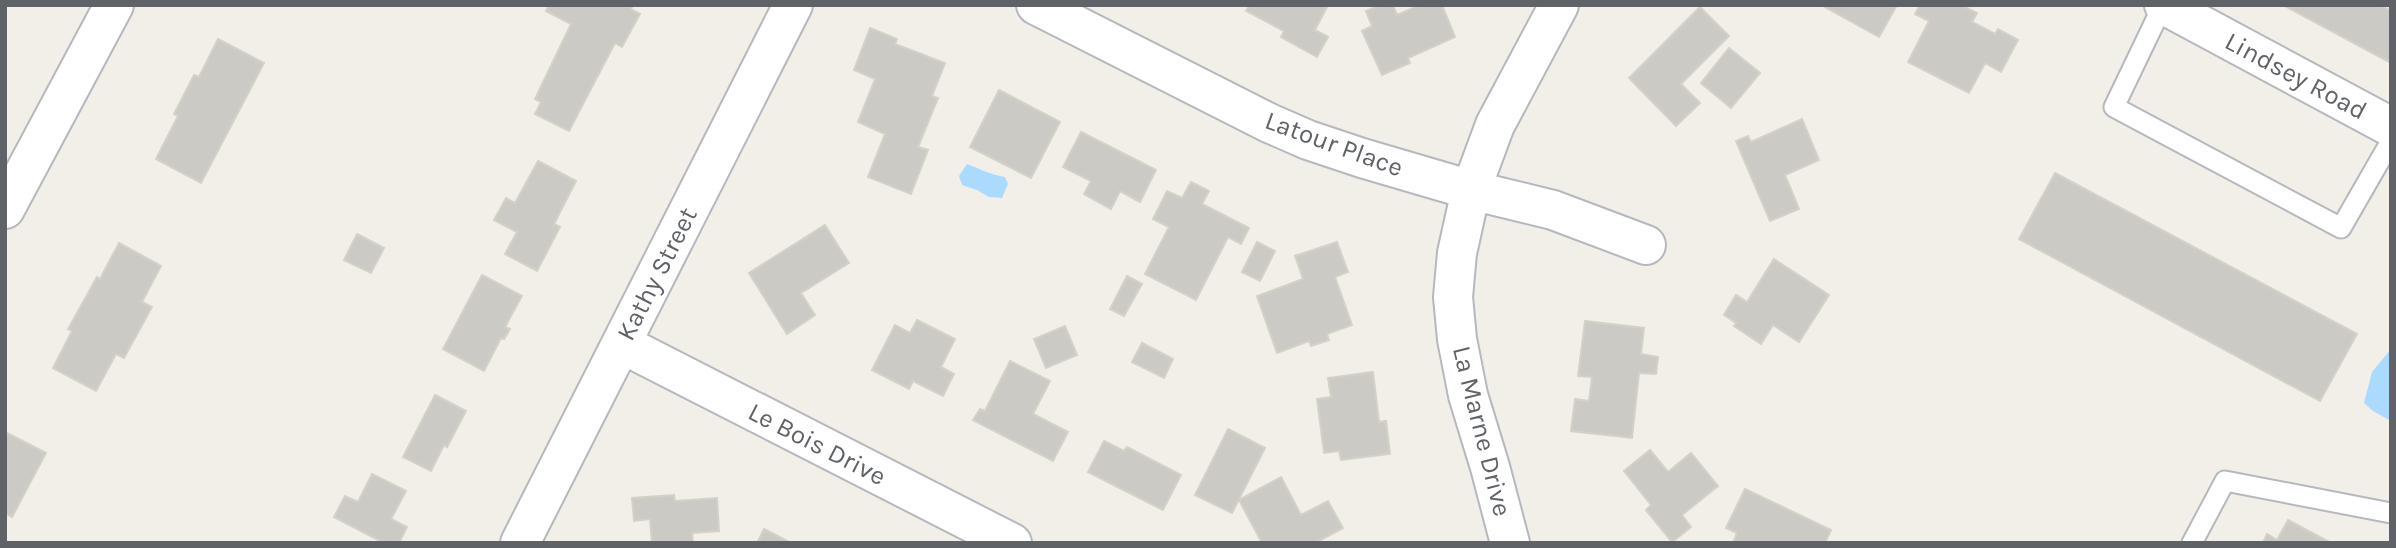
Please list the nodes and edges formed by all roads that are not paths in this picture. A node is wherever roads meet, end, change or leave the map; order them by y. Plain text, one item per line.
1 (114, 5) edge
2 (793, 5) edge
3 (1036, 5) edge
4 (1559, 5) edge
5 (2164, 5) edge
6 (2391, 127) edge
7 (2391, 141) edge
8 (1471, 190) junction
9 (5, 209) edge
10 (1646, 245) dead end
11 (622, 344) junction
12 (2391, 513) edge
13 (520, 543) edge
14 (1012, 543) edge
15 (1510, 543) edge
16 (2192, 543) edge

1 - 9 street
2 - 11 street, Kathy Street
3 - 8 street, Latour Place
4 - 8 street, La Marne Drive
5 - 6 street, Lindsey Road
5 - 7 lane
8 - 10 street, Latour Place
8 - 15 street, La Marne Drive
11 - 13 street, Kathy Street
11 - 14 street, Le Bois Drive
12 - 16 lane

